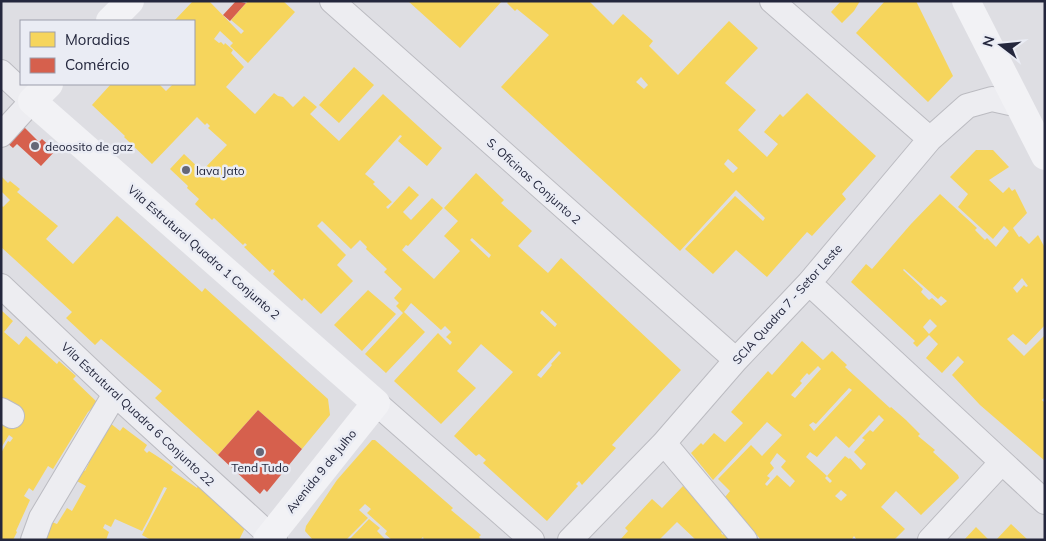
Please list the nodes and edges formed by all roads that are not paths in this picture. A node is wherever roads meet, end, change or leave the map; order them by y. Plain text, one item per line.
1 (130, 1) edge
2 (332, 1) edge
3 (772, 1) edge
4 (966, 1) edge
5 (111, 20) edge
6 (1, 72) edge
7 (20, 82) edge
8 (26, 85) edge
9 (41, 93) edge
10 (1019, 105) junction
11 (1, 135) edge
12 (930, 138) junction
13 (1045, 156) edge
14 (809, 283) junction
15 (1, 286) edge
16 (736, 360) junction
17 (116, 394) junction
18 (376, 403) junction
19 (664, 443) junction
20 (1002, 462) junction
21 (1045, 502) edge
22 (271, 538) edge
23 (33, 540) edge
24 (532, 540) edge
25 (570, 540) edge
26 (745, 540) edge
27 (930, 540) edge

1 - 5 street
2 - 16 street, S. Oficinas Conjunto 2
3 - 12 street
4 - 10 street
6 - 7 street
8 - 9 street
9 - 11 street
9 - 18 street, Vila Estrutural Quadra 1 Conjunto 2
10 - 12 street, SCIA Quadra 7 - Setor Leste
10 - 13 street
12 - 14 street, SCIA Quadra 7 - Setor Leste
14 - 16 street, SCIA Quadra 7 - Setor Leste
14 - 20 street
15 - 17 street, Vila Estrutural Quadra 6 Conjunto 22
16 - 19 street, SCIA Quadra 7 - Setor Leste
17 - 22 street, Vila Estrutural Quadra 6 Conjunto 22
17 - 23 street
18 - 22 street, Avenida 9 de Julho
18 - 24 street
19 - 25 street, SCIA Quadra 7 - Setor Leste
19 - 26 street
20 - 21 street
20 - 27 street

